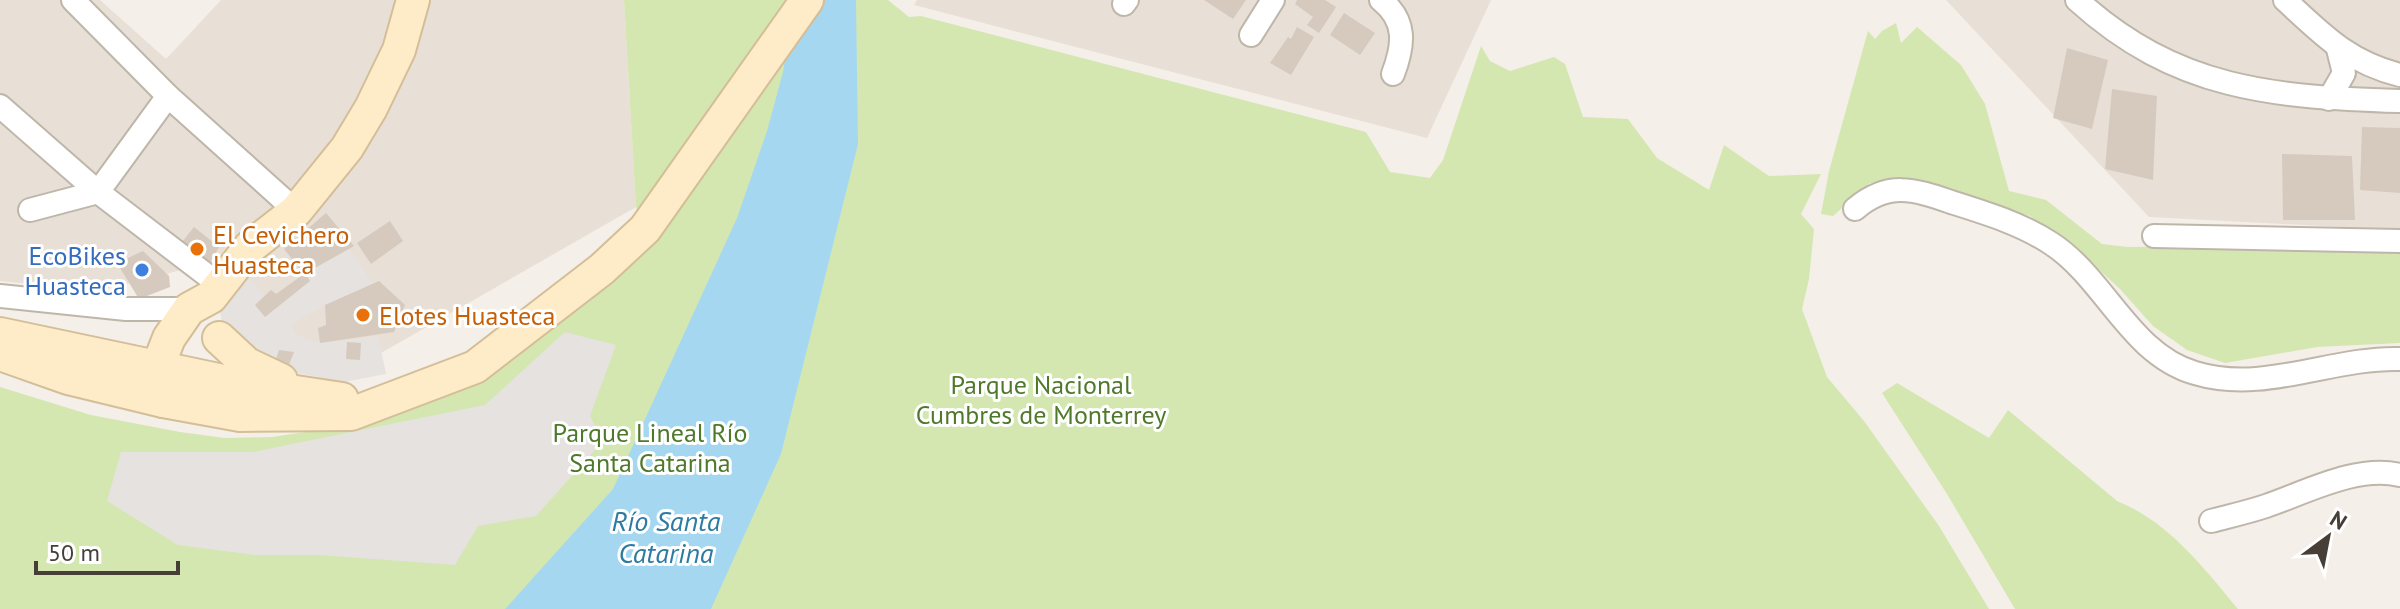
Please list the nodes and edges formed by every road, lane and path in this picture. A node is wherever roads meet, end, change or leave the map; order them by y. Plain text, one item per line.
1 (73, 0) edge
2 (413, 0) edge
3 (1273, 0) edge
4 (1381, 0) edge
5 (2077, 0) edge
6 (2285, 0) edge
7 (799, 10) edge
8 (1251, 35) dead end
9 (2338, 49) junction
10 (1393, 74) dead end
11 (2400, 75) edge
12 (168, 96) junction
13 (2329, 99) junction
14 (2400, 101) edge
15 (0, 106) edge
16 (98, 192) junction
17 (1855, 209) dead end
18 (30, 210) dead end
19 (296, 211) junction
20 (2154, 236) dead end
21 (2400, 241) edge
22 (0, 296) edge
23 (207, 297) junction
24 (0, 334) edge
25 (219, 338) junction
26 (0, 354) edge
27 (2400, 359) edge
28 (158, 366) junction
29 (325, 397) junction
30 (230, 398) junction
31 (163, 401) junction
32 (370, 406) junction
33 (2400, 475) edge
34 (2211, 521) dead end

1 - 12 street
2 - 19 main road
3 - 8 street
4 - 10 street
5 - 13 street
6 - 9 street
7 - 32 main road
9 - 11 street
9 - 13 street
12 - 16 street
12 - 19 street
13 - 14 street
15 - 16 street
16 - 18 street
16 - 23 street
17 - 27 street
19 - 23 main road
20 - 21 street
22 - 23 street
23 - 25 main road
23 - 28 main road
24 - 28 main road
25 - 29 main road
25 - 30 main road
26 - 31 main road
28 - 30 main road
28 - 31 main road
29 - 30 main road
29 - 32 main road
30 - 31 main road
30 - 32 main road
33 - 34 street

